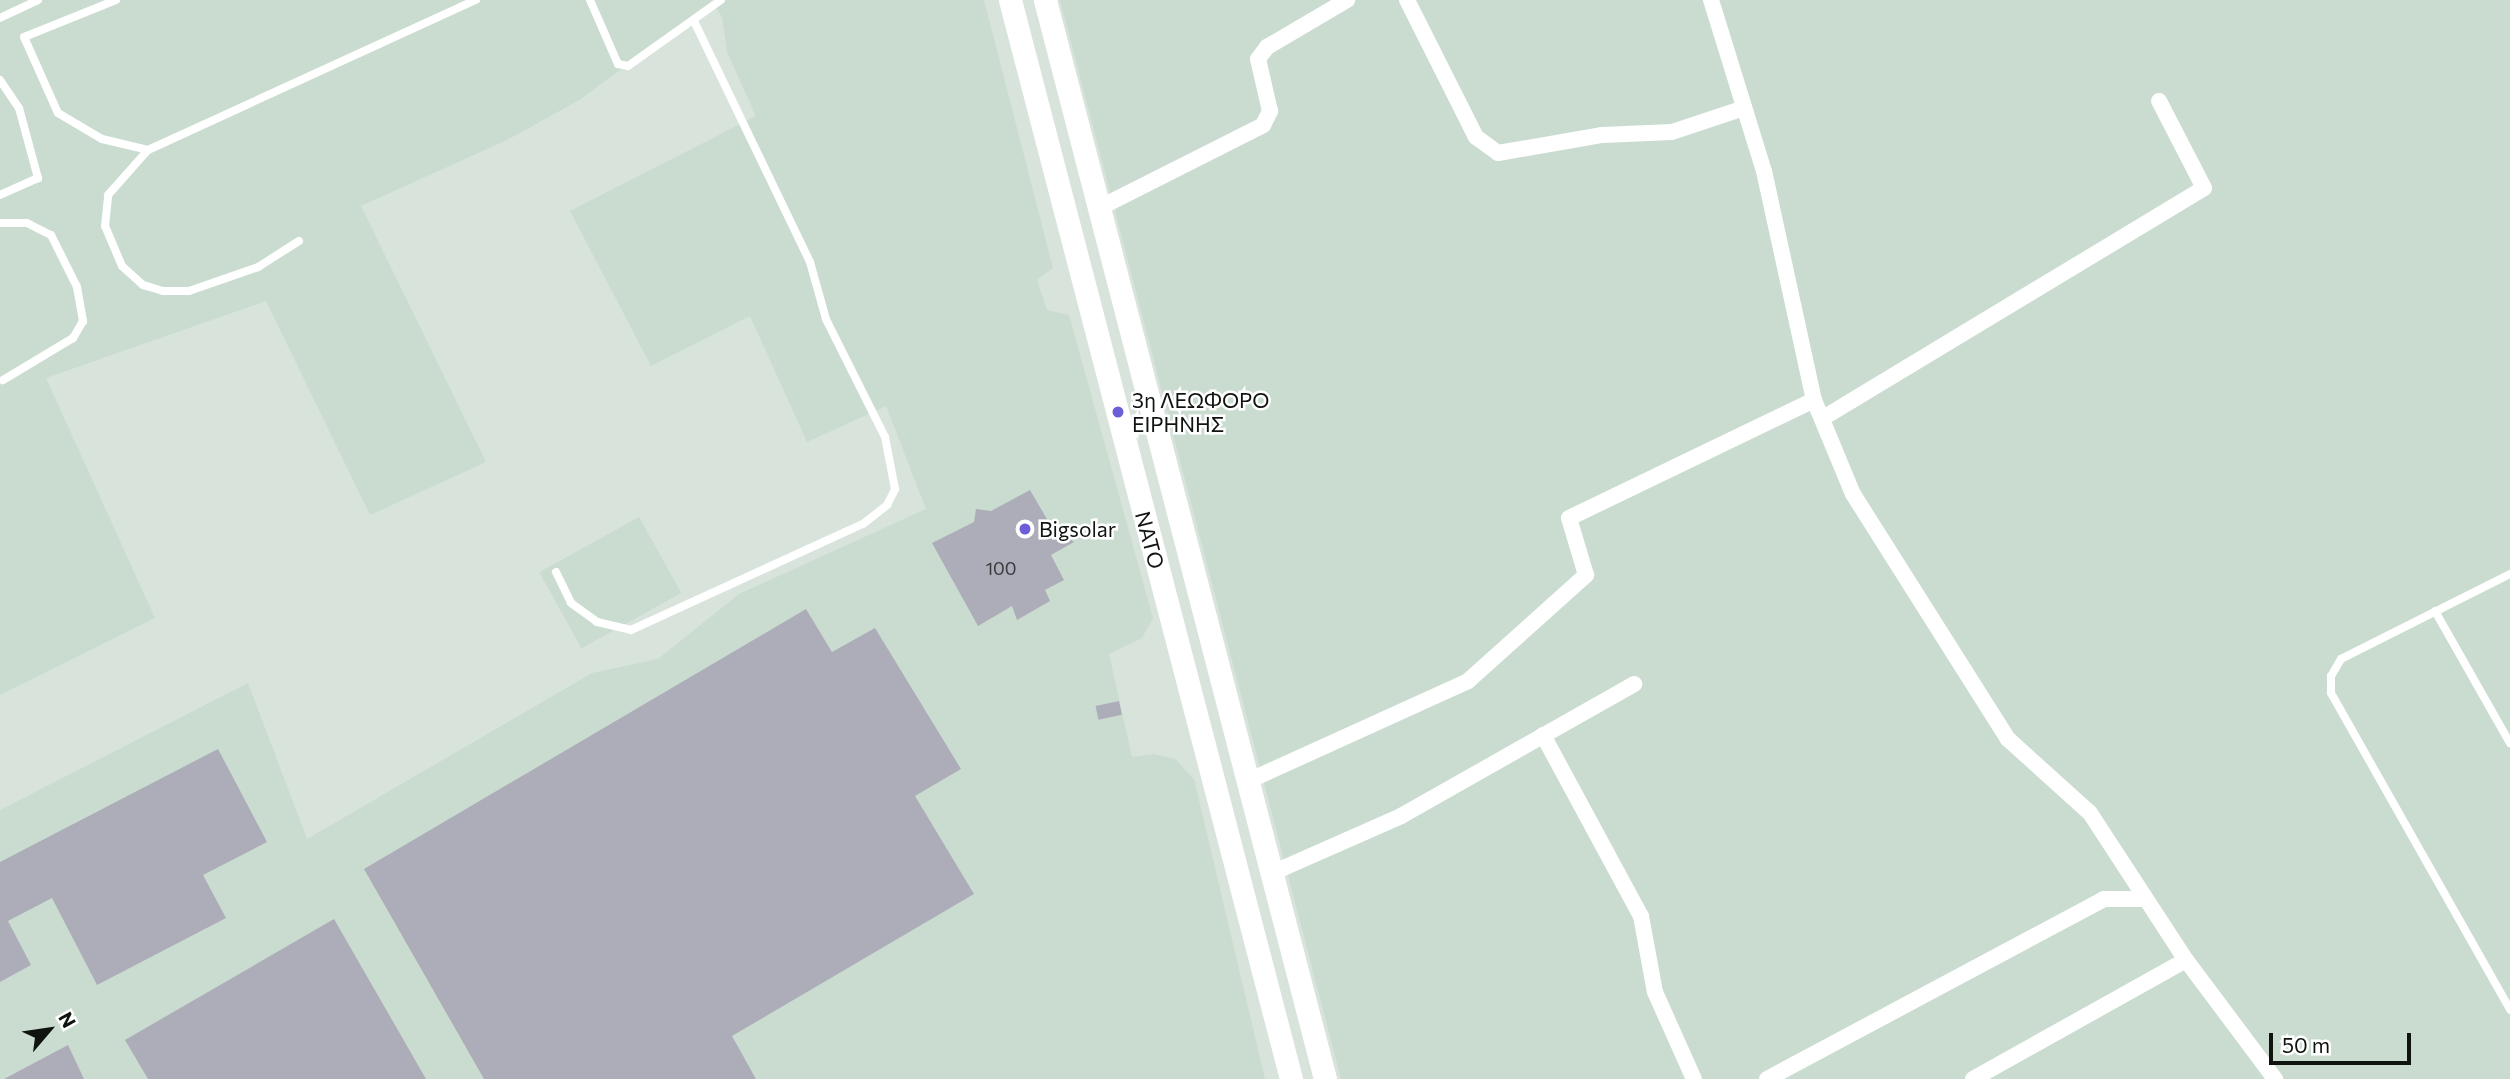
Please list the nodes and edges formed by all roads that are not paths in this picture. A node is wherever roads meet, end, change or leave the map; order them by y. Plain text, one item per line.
1 (38, 0) edge
2 (116, 0) edge
3 (476, 0) edge
4 (590, 0) edge
5 (722, 0) edge
6 (1010, 0) edge
7 (1045, 0) edge
8 (1347, 0) edge
9 (1407, 0) edge
10 (1711, 0) edge
11 (0, 18) edge
12 (694, 21) junction
13 (0, 80) edge
14 (2159, 102) dead end
15 (1744, 108) junction
16 (148, 150) junction
17 (0, 195) edge
18 (1099, 208) junction
19 (0, 223) edge
20 (299, 241) dead end
21 (3, 380) dead end
22 (1814, 400) junction
23 (1823, 418) junction
24 (556, 572) dead end
25 (2510, 574) edge
26 (2435, 611) junction
27 (1634, 684) dead end
28 (1544, 735) junction
29 (2510, 743) edge
30 (1248, 781) junction
31 (1272, 873) junction
32 (2144, 899) junction
33 (2186, 961) junction
34 (2510, 1010) edge
35 (1290, 1079) edge
36 (1325, 1079) edge
37 (1694, 1079) edge
38 (1767, 1079) edge
39 (1973, 1079) edge
40 (2275, 1079) edge

1 - 11 lane
2 - 16 lane
3 - 16 lane
4 - 12 lane
5 - 12 lane
6 - 35 main road, ΝΑΤΟ
7 - 18 main road, ΝΑΤΟ
8 - 18 street
9 - 15 street
10 - 15 street
12 - 24 lane
13 - 17 lane
14 - 23 street
15 - 22 street
16 - 20 lane
18 - 30 main road, ΝΑΤΟ
19 - 21 lane
22 - 23 street
22 - 30 street
23 - 32 street
25 - 26 lane
26 - 29 lane
26 - 34 lane
27 - 28 street
28 - 31 street
28 - 37 street
30 - 31 main road, ΝΑΤΟ
31 - 36 main road, ΝΑΤΟ
32 - 33 street
32 - 38 street
33 - 39 street
33 - 40 street

